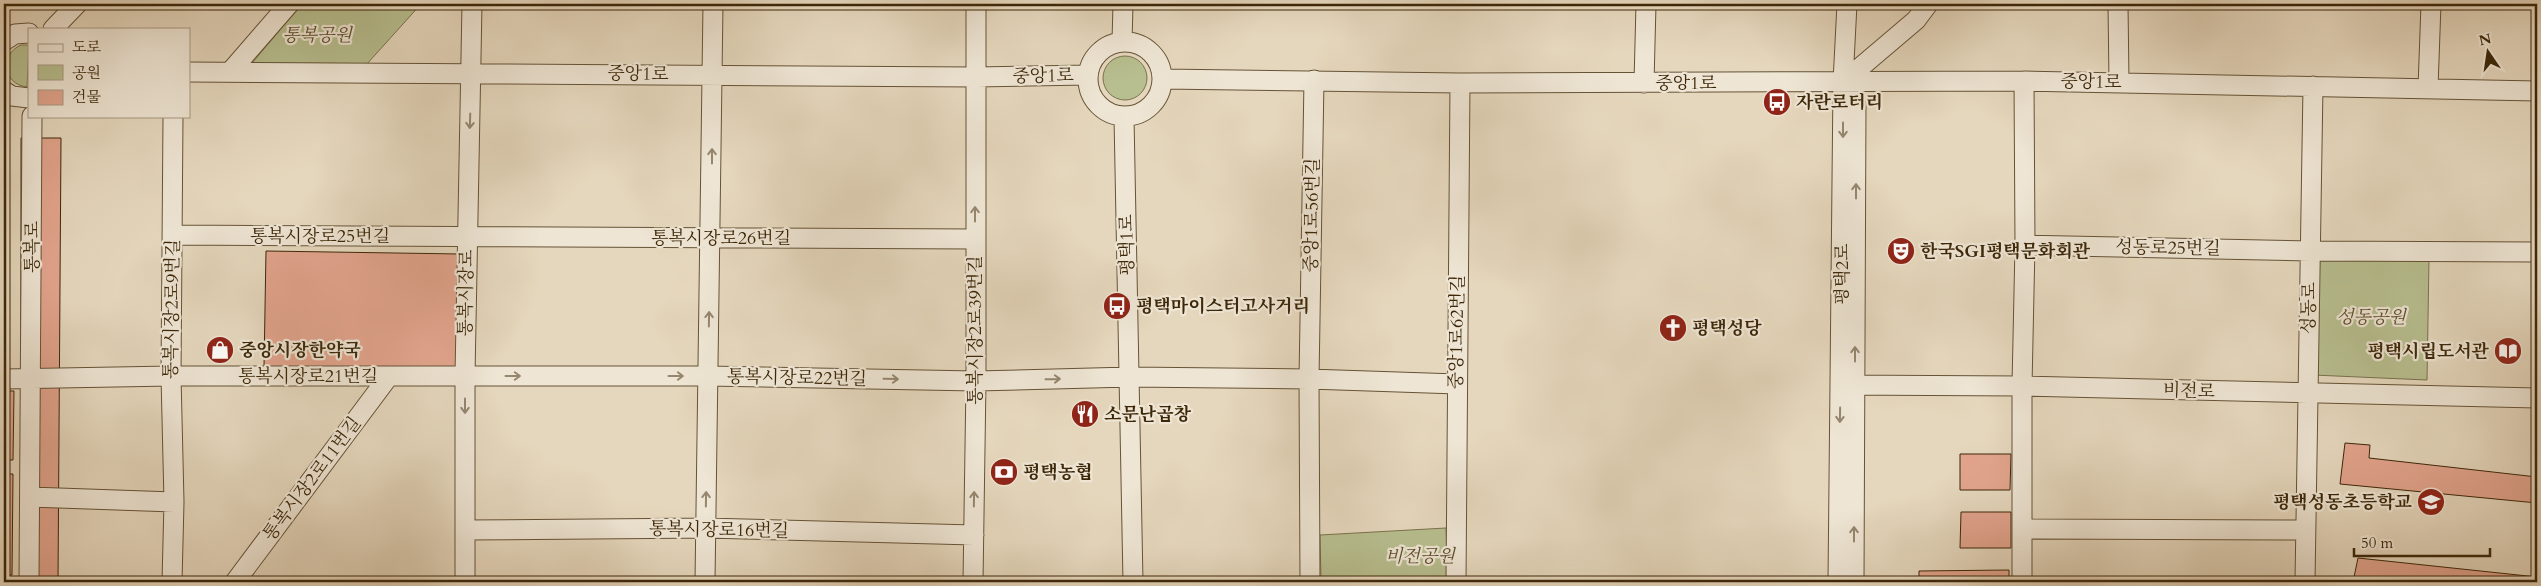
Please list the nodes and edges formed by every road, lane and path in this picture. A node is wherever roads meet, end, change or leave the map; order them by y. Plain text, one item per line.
1 (77, 4) edge
2 (288, 4) edge
3 (472, 4) edge
4 (713, 4) edge
5 (976, 4) edge
6 (1122, 4) edge
7 (1646, 4) edge
8 (1847, 4) edge
9 (1928, 4) edge
10 (2118, 4) edge
11 (2431, 4) edge
12 (54, 28) edge
13 (28, 33) edge
14 (4, 41) edge
15 (1122, 42) junction
16 (190, 72) edge
17 (230, 72) junction
18 (472, 72) junction
19 (712, 75) junction
20 (1088, 75) junction
21 (976, 77) junction
22 (1163, 79) junction
23 (1314, 80) junction
24 (2024, 81) junction
25 (1843, 82) junction
26 (2119, 82) junction
27 (1460, 83) junction
28 (1644, 83) junction
29 (2313, 86) junction
30 (2428, 88) junction
31 (4, 91) edge
32 (2537, 91) edge
33 (28, 98) edge
34 (1124, 117) junction
35 (32, 118) edge
36 (174, 118) edge
37 (174, 235) junction
38 (466, 236) junction
39 (711, 238) junction
40 (975, 239) junction
41 (2025, 245) junction
42 (2310, 251) junction
43 (2537, 252) edge
44 (171, 376) junction
45 (389, 376) junction
46 (464, 376) junction
47 (708, 376) junction
48 (1130, 377) junction
49 (4, 379) edge
50 (31, 379) junction
51 (1309, 379) junction
52 (976, 381) junction
53 (1457, 384) junction
54 (1848, 384) junction
55 (2022, 386) junction
56 (2307, 394) junction
57 (2537, 398) edge
58 (30, 497) junction
59 (174, 502) junction
60 (706, 528) junction
61 (2023, 529) junction
62 (465, 530) junction
63 (2305, 530) junction
64 (974, 535) junction
65 (30, 582) edge
66 (172, 582) edge
67 (235, 582) edge
68 (465, 582) edge
69 (705, 582) edge
70 (973, 582) edge
71 (1133, 582) edge
72 (1310, 582) edge
73 (1456, 582) edge
74 (1838, 582) edge
75 (1854, 582) edge
76 (2022, 582) edge
77 (2305, 582) edge

1 - 12 street
2 - 17 street
3 - 18 street, 통복시장로
4 - 19 street
5 - 21 street, 통복시장2로39번길
6 - 15 street
7 - 28 street, 중앙1로
8 - 25 street, 평택2로
9 - 25 street
10 - 26 street
11 - 30 street
13 - 14 street
15 - 20 street
15 - 22 street
16 - 17 street, 중앙1로
17 - 18 street, 중앙1로
18 - 19 street, 중앙1로
18 -> 38 street, 통복시장로
19 - 21 street, 중앙1로
39 -> 19 street
20 - 21 street, 중앙1로
20 - 34 street
40 -> 21 street, 통복시장2로39번길
22 - 23 street, 중앙1로
22 - 34 street
23 - 27 street, 중앙1로
23 - 51 street, 중앙1로56번길
24 - 25 street, 중앙1로
24 - 26 street, 중앙1로
24 - 41 street
25 - 28 street, 중앙1로
25 - 54 street, 평택2로
26 - 29 street, 중앙1로
27 - 28 street, 중앙1로
27 - 53 street, 중앙1로62번길
29 - 30 street, 중앙1로
29 - 42 street, 성동로
30 - 32 street, 중앙1로
31 - 33 street
34 - 48 street, 평택1로
35 - 50 street, 통복로
36 - 37 street, 통복시장2로9번길
37 - 38 street, 통복시장로25번길
37 - 44 street, 통복시장2로9번길
38 - 39 street, 통복시장로26번길
38 - 46 street, 통복시장로
39 - 40 street, 통복시장로26번길
47 -> 39 street
40 - 52 street, 통복시장2로39번길
41 - 42 street, 성동로25번길
41 - 55 street
42 - 43 street, 성동로25번길
42 - 56 street, 성동로
44 - 45 street, 통복시장로21번길
44 - 50 street, 통복시장로21번길
44 - 59 street, 통복시장2로9번길
45 - 46 street, 통복시장로21번길
45 - 67 street, 통복시장2로11번길
46 -> 47 street, 통복시장로22번길
46 -> 62 street, 통복시장로
47 -> 52 street, 통복시장로22번길
60 -> 47 street
48 - 51 street
52 -> 48 street, 통복시장로22번길
48 - 71 street, 평택1로
49 - 50 street
50 - 58 street, 통복로
51 - 53 street
51 - 72 street, 중앙1로56번길
64 -> 52 street, 통복시장2로39번길
53 - 73 street, 중앙1로62번길
54 - 55 street, 비전로
54 -> 74 street, 평택2로
75 -> 54 street
55 - 56 street, 비전로
55 - 61 street
56 - 57 street, 비전로
56 - 63 street, 성동로
58 - 59 street
58 - 65 street, 통복로
59 - 66 street, 통복시장2로9번길
60 - 62 street, 통복시장로16번길
60 - 64 street, 통복시장로16번길
60 - 69 street
61 - 63 street
61 - 76 street
62 - 68 street, 통복시장로
63 - 77 street, 성동로
64 - 70 street, 통복시장2로39번길

